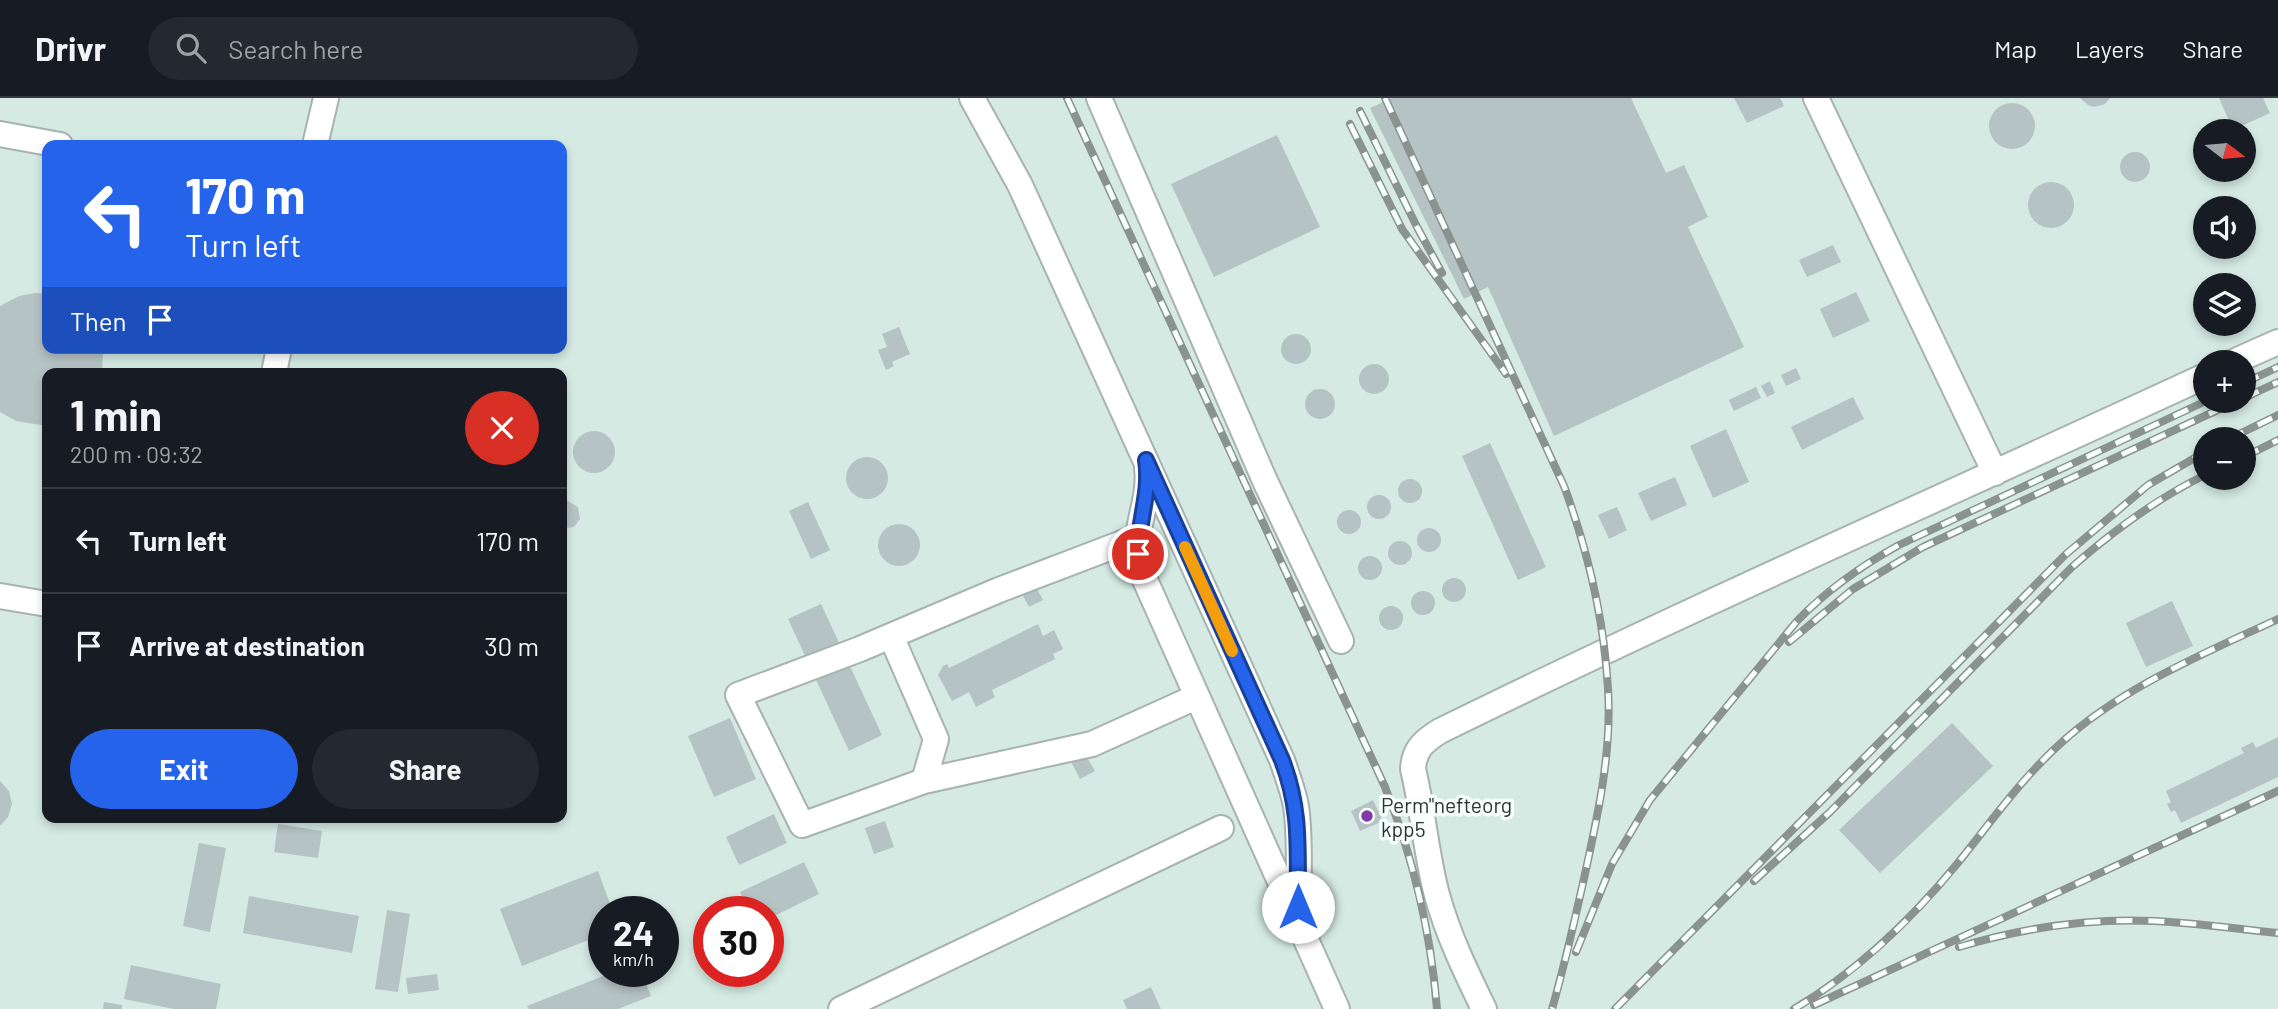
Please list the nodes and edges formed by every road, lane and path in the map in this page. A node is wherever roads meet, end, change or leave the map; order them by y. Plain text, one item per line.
1 (326, 98) edge
2 (972, 98) edge
3 (1099, 98) edge
4 (1816, 98) edge
5 (0, 134) edge
6 (316, 140) edge
7 (42, 142) edge
8 (2278, 342) edge
9 (2256, 352) edge
10 (2193, 382) edge
11 (1146, 460) junction
12 (1995, 473) junction
13 (1138, 537) junction
14 (0, 596) edge
15 (42, 603) edge
16 (891, 635) junction
17 (1341, 640) dead end
18 (1196, 697) junction
19 (924, 781) junction
20 (1221, 828) dead end
21 (1301, 931) junction
22 (841, 1009) edge
23 (1337, 1009) edge
24 (1484, 1009) edge

1 - 6 street
2 - 11 street
3 - 17 street
4 - 12 street
5 - 7 street
8 - 9 street
10 - 12 street
11 - 13 street
11 - 21 street
12 - 24 street
13 - 16 street
13 - 18 street
14 - 15 street
16 - 19 street
16 - 19 street
18 - 19 street
18 - 21 street
20 - 22 street
21 - 23 street

